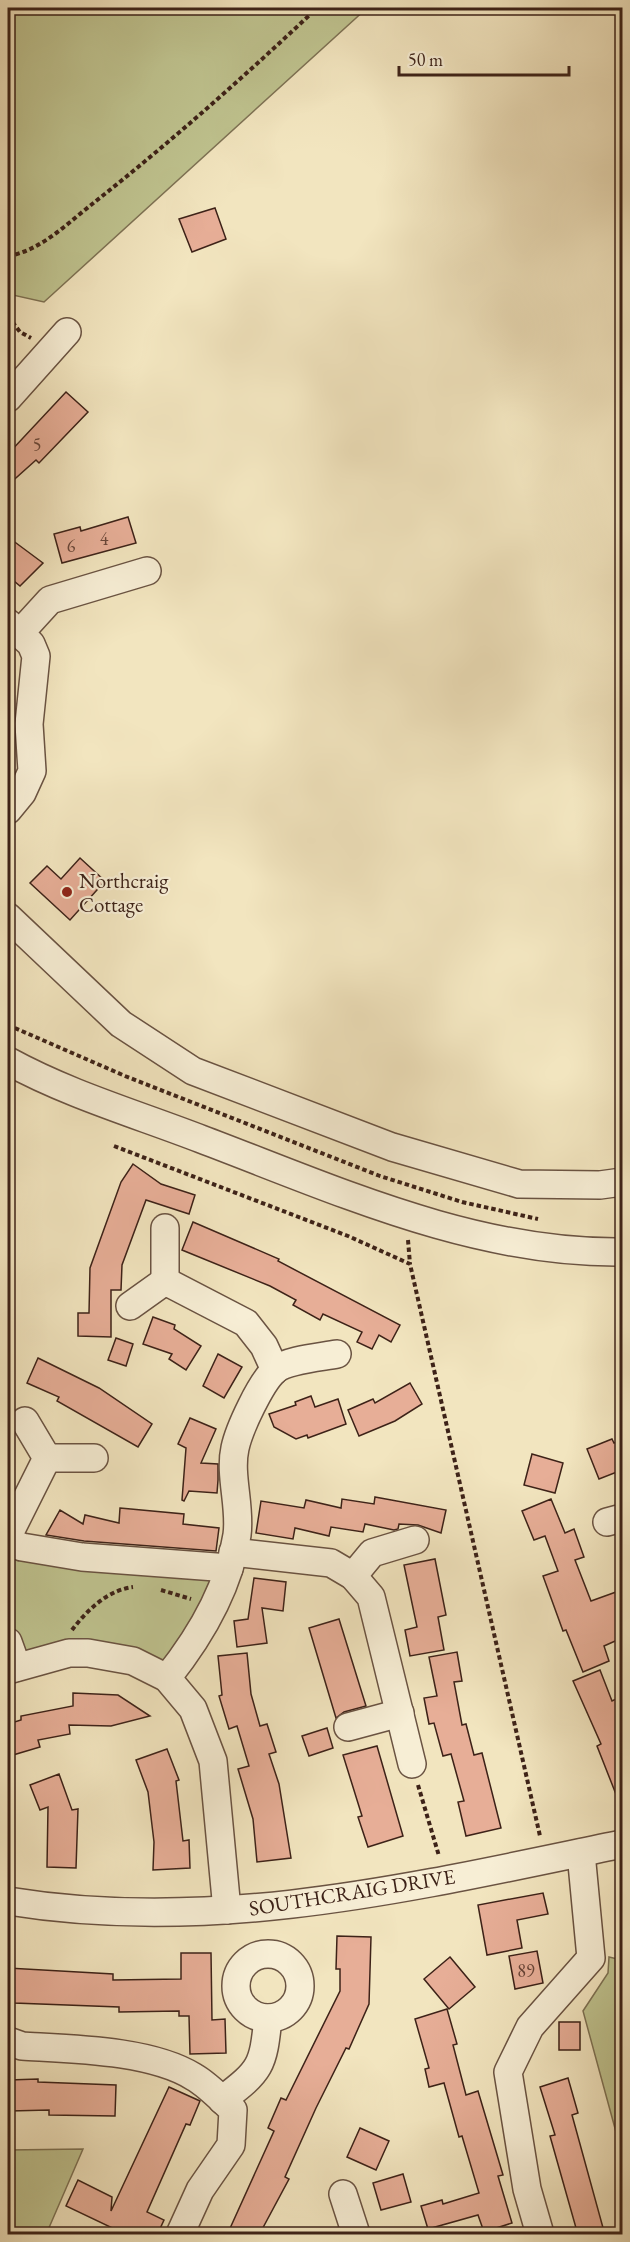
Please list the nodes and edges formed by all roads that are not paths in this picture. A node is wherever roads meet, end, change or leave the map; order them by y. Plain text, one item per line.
1 (59, 341) road end
2 (8, 398) edge
3 (147, 571) dead end
4 (13, 628) edge
5 (8, 810) edge
6 (8, 917) edge
7 (8, 1061) edge
8 (622, 1182) edge
9 (165, 1228) dead end
10 (622, 1252) edge
11 (165, 1281) junction
12 (130, 1306) dead end
13 (337, 1354) dead end
14 (275, 1370) junction
15 (25, 1421) dead end
16 (47, 1458) junction
17 (94, 1458) dead end
18 (8, 1536) edge
19 (415, 1540) dead end
20 (8, 1542) edge
21 (231, 1560) junction
22 (353, 1576) junction
23 (8, 1642) edge
24 (12, 1668) edge
25 (167, 1678) junction
26 (400, 1713) junction
27 (348, 1727) dead end
28 (412, 1764) road end
29 (622, 1844) edge
30 (581, 1852) junction
31 (8, 1901) edge
32 (227, 1910) junction
33 (268, 2018) dead end
34 (8, 2041) edge
35 (222, 2100) junction
36 (343, 2193) dead end
37 (180, 2235) edge
38 (356, 2235) edge
39 (540, 2235) edge

1 - 2 street
3 - 4 street
4 - 5 street
6 - 8 street
7 - 10 street
9 - 11 street
11 - 12 street
11 - 14 street
13 - 14 street
14 - 21 street
15 - 16 street
16 - 17 street
16 - 18 street
19 - 22 street
20 - 21 street
21 - 22 street
21 - 25 street
22 - 26 street
23 - 24 street
24 - 25 street
25 - 32 street
26 - 27 street
26 - 28 street
29 - 30 street, SOUTHCRAIG DRIVE
30 - 32 street, SOUTHCRAIG DRIVE
30 - 39 street
31 - 32 street, SOUTHCRAIG DRIVE
33 - 35 street
34 - 35 street
35 - 37 street
36 - 38 street

